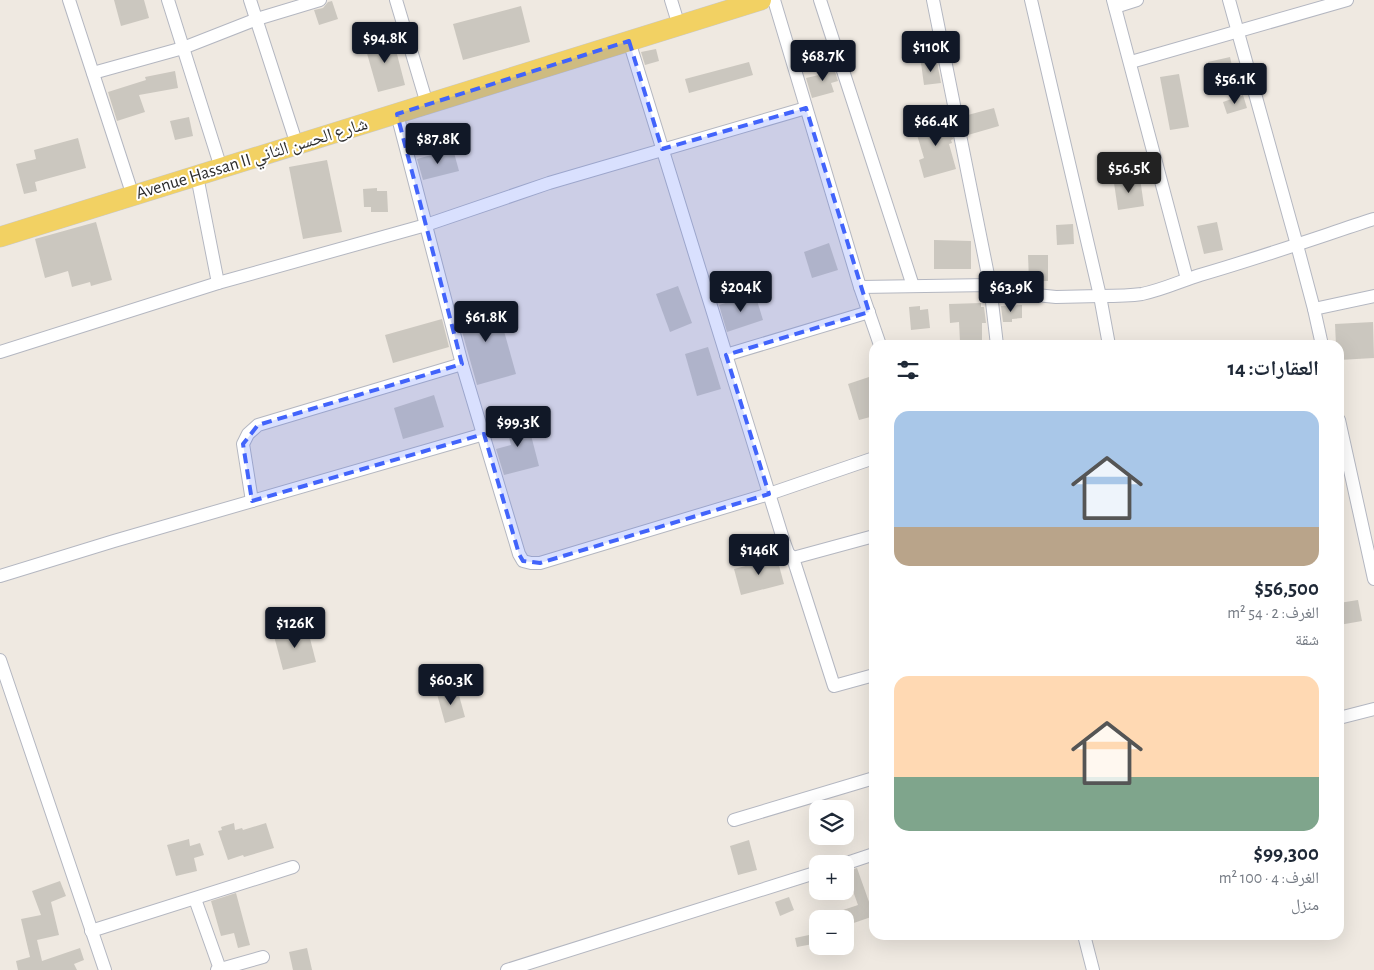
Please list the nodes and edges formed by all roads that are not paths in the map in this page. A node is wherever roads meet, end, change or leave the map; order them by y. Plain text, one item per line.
1 (69, 0) edge
2 (168, 0) edge
3 (250, 0) edge
4 (320, 0) edge
5 (396, 0) edge
6 (672, 0) edge
7 (761, 0) edge
8 (774, 0) edge
9 (820, 0) edge
10 (933, 0) edge
11 (1031, 0) edge
12 (1137, 0) edge
13 (1228, 0) edge
14 (1347, 0) edge
15 (1114, 3) edge
16 (1324, 3) edge
17 (257, 19) junction
18 (678, 26) junction
19 (1238, 32) junction
20 (629, 42) junction
21 (183, 48) junction
22 (1131, 62) junction
23 (93, 73) junction
24 (427, 104) junction
25 (806, 108) junction
26 (396, 114) junction
27 (298, 144) junction
28 (662, 149) junction
29 (221, 168) junction
30 (197, 176) junction
31 (133, 196) junction
32 (1374, 219) edge
33 (426, 225) junction
34 (0, 237) edge
35 (1297, 245) junction
36 (1187, 279) junction
37 (218, 283) junction
38 (990, 285) junction
39 (912, 286) junction
40 (860, 287) junction
41 (1100, 296) junction
42 (1374, 296) edge
43 (1314, 309) junction
44 (869, 312) junction
45 (878, 340) edge
46 (996, 340) edge
47 (1108, 340) edge
48 (1321, 340) edge
49 (0, 352) edge
50 (726, 356) junction
51 (462, 364) junction
52 (484, 434) junction
53 (1344, 443) edge
54 (869, 460) edge
55 (769, 494) junction
56 (252, 501) junction
57 (869, 537) edge
58 (793, 558) junction
59 (0, 576) edge
60 (1374, 579) edge
61 (0, 660) edge
62 (869, 676) edge
63 (1374, 709) edge
64 (1344, 717) edge
65 (869, 780) edge
66 (734, 820) dead end
67 (869, 856) edge
68 (854, 861) edge
69 (293, 868) dead end
70 (809, 875) edge
71 (195, 898) junction
72 (91, 931) junction
73 (1085, 940) edge
74 (263, 957) dead end
75 (105, 970) edge
76 (218, 970) edge
77 (507, 970) edge
78 (1093, 970) edge

1 - 23 street
2 - 21 street
3 - 17 street
4 - 17 street
5 - 24 street
6 - 18 street
7 - 18 main road, Avenue Hassan II شارع الحسن الثاني
8 - 25 street
9 - 39 street
10 - 38 street
11 - 41 street
12 - 15 street
13 - 19 street
14 - 16 street
15 - 22 street
16 - 19 street
17 - 21 street
17 - 27 street
18 - 20 main road, Avenue Hassan II شارع الحسن الثاني
19 - 22 street
19 - 35 street
20 - 24 main road, Avenue Hassan II شارع الحسن الثاني
20 - 28 street
21 - 23 street
21 - 29 street
22 - 36 street
23 - 31 street
24 - 26 main road, Avenue Hassan II شارع الحسن الثاني
25 - 28 street
25 - 40 street
26 - 27 main road, Avenue Hassan II شارع الحسن الثاني
26 - 33 street
27 - 29 main road, Avenue Hassan II شارع الحسن الثاني
28 - 33 street
28 - 50 street
29 - 30 main road, Avenue Hassan II شارع الحسن الثاني
30 - 31 main road, Avenue Hassan II شارع الحسن الثاني
30 - 37 street
31 - 34 main road, Avenue Hassan II شارع الحسن الثاني
32 - 35 street
33 - 37 street
33 - 51 street
35 - 36 street
35 - 43 street
36 - 41 street
37 - 49 street
38 - 39 street
38 - 41 street
38 - 46 street
39 - 40 street
40 - 44 street
41 - 47 street
42 - 43 street
43 - 48 street
44 - 45 street
44 - 50 street
50 - 55 street
51 - 52 street
51 - 56 street
52 - 55 street
52 - 56 street
53 - 60 street
54 - 55 street
55 - 58 street
56 - 59 street
57 - 58 street
58 - 62 street
61 - 72 street
63 - 64 street
65 - 66 street
67 - 68 street
69 - 71 street
70 - 77 street
71 - 72 street
71 - 76 street
72 - 75 street
73 - 78 street
74 - 76 street

